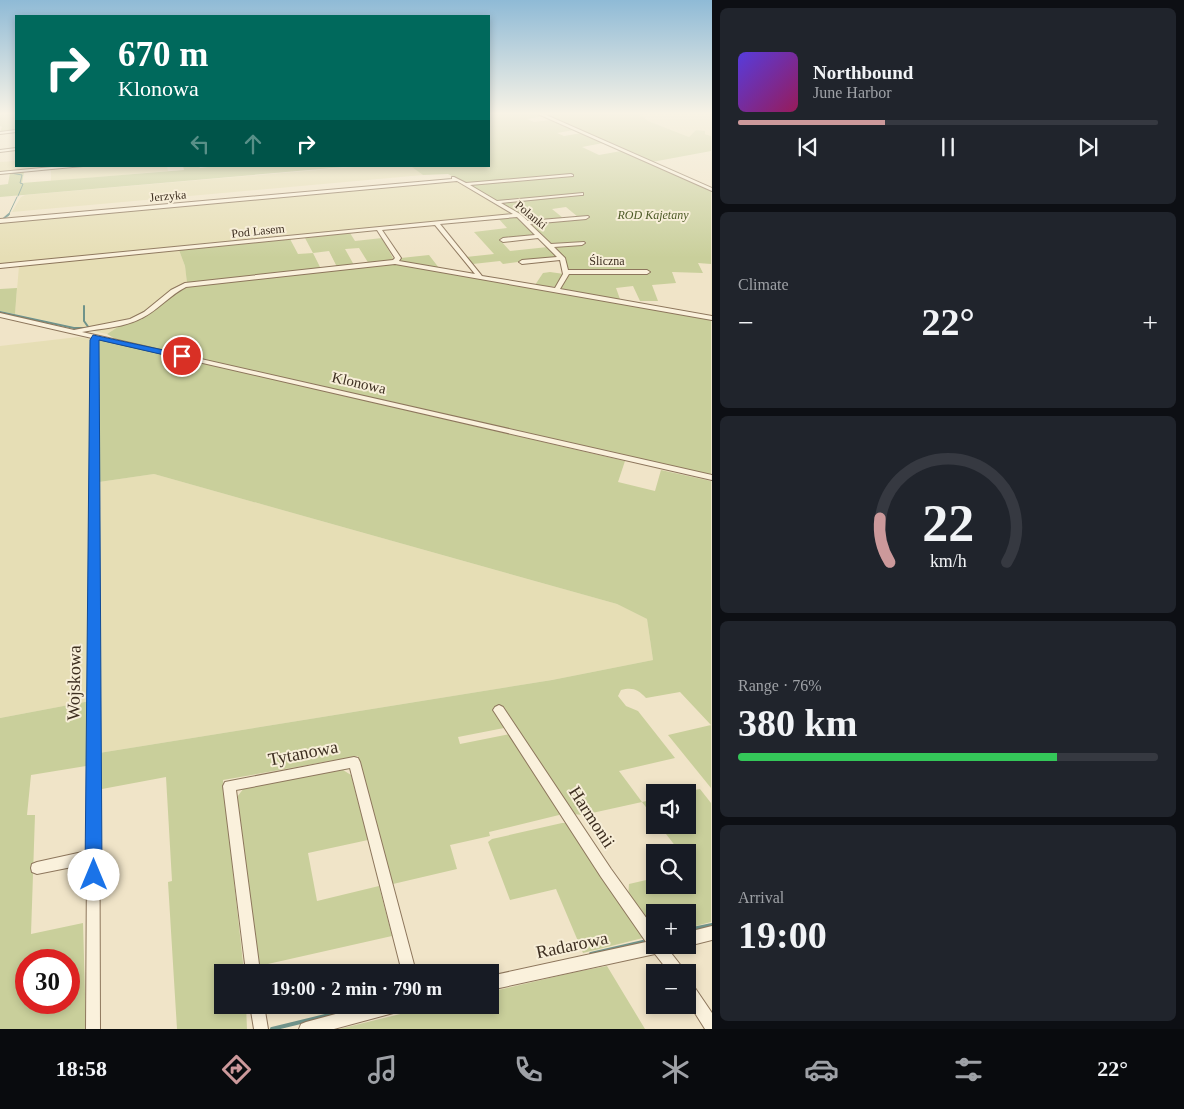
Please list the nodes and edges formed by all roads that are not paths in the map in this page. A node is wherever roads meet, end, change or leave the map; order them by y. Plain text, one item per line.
1 (649, 162) edge
2 (69, 167) edge
3 (0, 173) edge
4 (571, 174) dead end
5 (450, 176) dead end
6 (458, 180) junction
7 (466, 184) junction
8 (712, 190) edge
9 (581, 194) dead end
10 (497, 202) junction
11 (518, 215) junction
12 (586, 217) dead end
13 (0, 221) edge
14 (436, 223) junction
15 (527, 223) junction
16 (378, 229) junction
17 (540, 236) junction
18 (503, 240) dead end
19 (582, 243) dead end
20 (552, 246) junction
21 (562, 258) junction
22 (395, 262) junction
23 (522, 262) dead end
24 (0, 266) edge
25 (566, 272) junction
26 (647, 272) dead end
27 (482, 278) junction
28 (556, 291) junction
29 (0, 315) edge
30 (712, 318) edge
31 (74, 332) junction
32 (96, 337) junction
33 (712, 478) edge
34 (500, 710) dead end
35 (94, 856) junction
36 (37, 868) dead end
37 (646, 928) edge
38 (712, 933) edge
39 (696, 937) edge
40 (646, 948) edge
41 (252, 964) edge
42 (407, 964) edge
43 (499, 981) edge
44 (696, 1002) edge
45 (258, 1014) edge
46 (363, 1014) edge
47 (712, 1027) edge
48 (93, 1029) edge
49 (260, 1029) edge
50 (307, 1029) edge

1 - 8 street
2 - 3 street
4 - 7 street
5 - 6 street, Polanki
6 - 7 street, Polanki
6 - 13 street, Jerzyka
7 - 10 street, Polanki
9 - 10 street
10 - 11 street, Polanki
11 - 14 street, Pod Lasem
11 - 15 street, Polanki
12 - 15 street
14 - 16 street, Pod Lasem
14 - 27 street
15 - 17 street, Polanki
16 - 22 street
16 - 24 street, Pod Lasem
17 - 18 street
17 - 20 street, Polanki
19 - 20 street
20 - 21 street, Polanki
21 - 23 street
21 - 25 street, Polanki
22 - 27 street
22 - 31 street
25 - 26 street, Śliczna
25 - 28 street
27 - 28 street
28 - 30 street
29 - 31 street, Klonowa
31 - 32 street, Klonowa
32 - 33 street, Klonowa
32 - 35 street, Wojskowa
34 - 37 street, Harmonii
35 - 36 street
35 - 48 street, Wojskowa
38 - 39 street
40 - 43 street, Radarowa
41 - 42 street, Tytanowa
44 - 47 street
45 - 49 street
46 - 50 street

